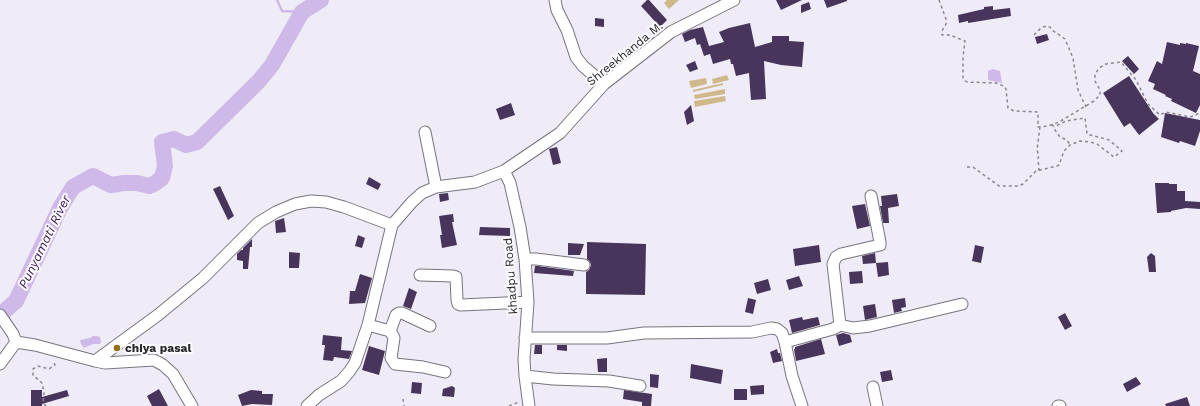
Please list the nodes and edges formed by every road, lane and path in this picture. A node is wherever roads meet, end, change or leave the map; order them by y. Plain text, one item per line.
1 (555, 0) edge
2 (734, 0) edge
3 (939, 0) edge
4 (1034, 35) dead end
5 (604, 84) junction
6 (1086, 107) junction
7 (1200, 113) edge
8 (1052, 124) junction
9 (1040, 127) junction
10 (1054, 127) junction
11 (425, 132) dead end
12 (1070, 145) junction
13 (967, 167) dead end
14 (504, 171) junction
15 (1039, 171) junction
16 (436, 188) junction
17 (870, 196) dead end
18 (392, 225) junction
19 (525, 260) junction
20 (584, 265) dead end
21 (420, 275) dead end
22 (528, 302) junction
23 (962, 304) dead end
24 (0, 315) edge
25 (368, 325) junction
26 (840, 325) junction
27 (430, 326) dead end
28 (390, 331) junction
29 (14, 338) junction
30 (525, 338) junction
31 (785, 342) junction
32 (52, 358) dead end
33 (94, 361) junction
34 (0, 364) edge
35 (445, 372) dead end
36 (525, 376) junction
37 (640, 386) dead end
38 (873, 386) dead end
39 (403, 399) dead end
40 (46, 406) edge
41 (192, 406) edge
42 (307, 406) edge
43 (404, 406) edge
44 (529, 406) edge
45 (802, 406) edge
46 (877, 406) edge

1 - 5 street
2 - 5 street, Shreekhanda M.
3 - 9 path
4 - 6 path
5 - 14 street, Shreekhanda M.
6 - 7 path
6 - 8 path
8 - 9 path
8 - 10 path
9 - 15 path
10 - 12 path
10 - 12 path
11 - 16 street
12 - 15 path
13 - 15 path
14 - 16 street, Shreekhanda M.
14 - 19 street, khadpu Road
16 - 18 street, Shreekhanda M.
17 - 26 street
18 - 25 street
18 - 33 street
19 - 20 street
19 - 22 street, khadpu Road
21 - 22 street
22 - 30 street, khadpu Road
23 - 26 street
24 - 29 street
25 - 28 street
25 - 42 street
26 - 31 street
27 - 28 street
28 - 35 street
29 - 33 street
29 - 34 street
30 - 31 street
30 - 36 street, khadpu Road
31 - 45 street
32 - 40 path
33 - 41 street
36 - 37 street
36 - 44 street, khadpu Road
38 - 46 street
39 - 43 path

